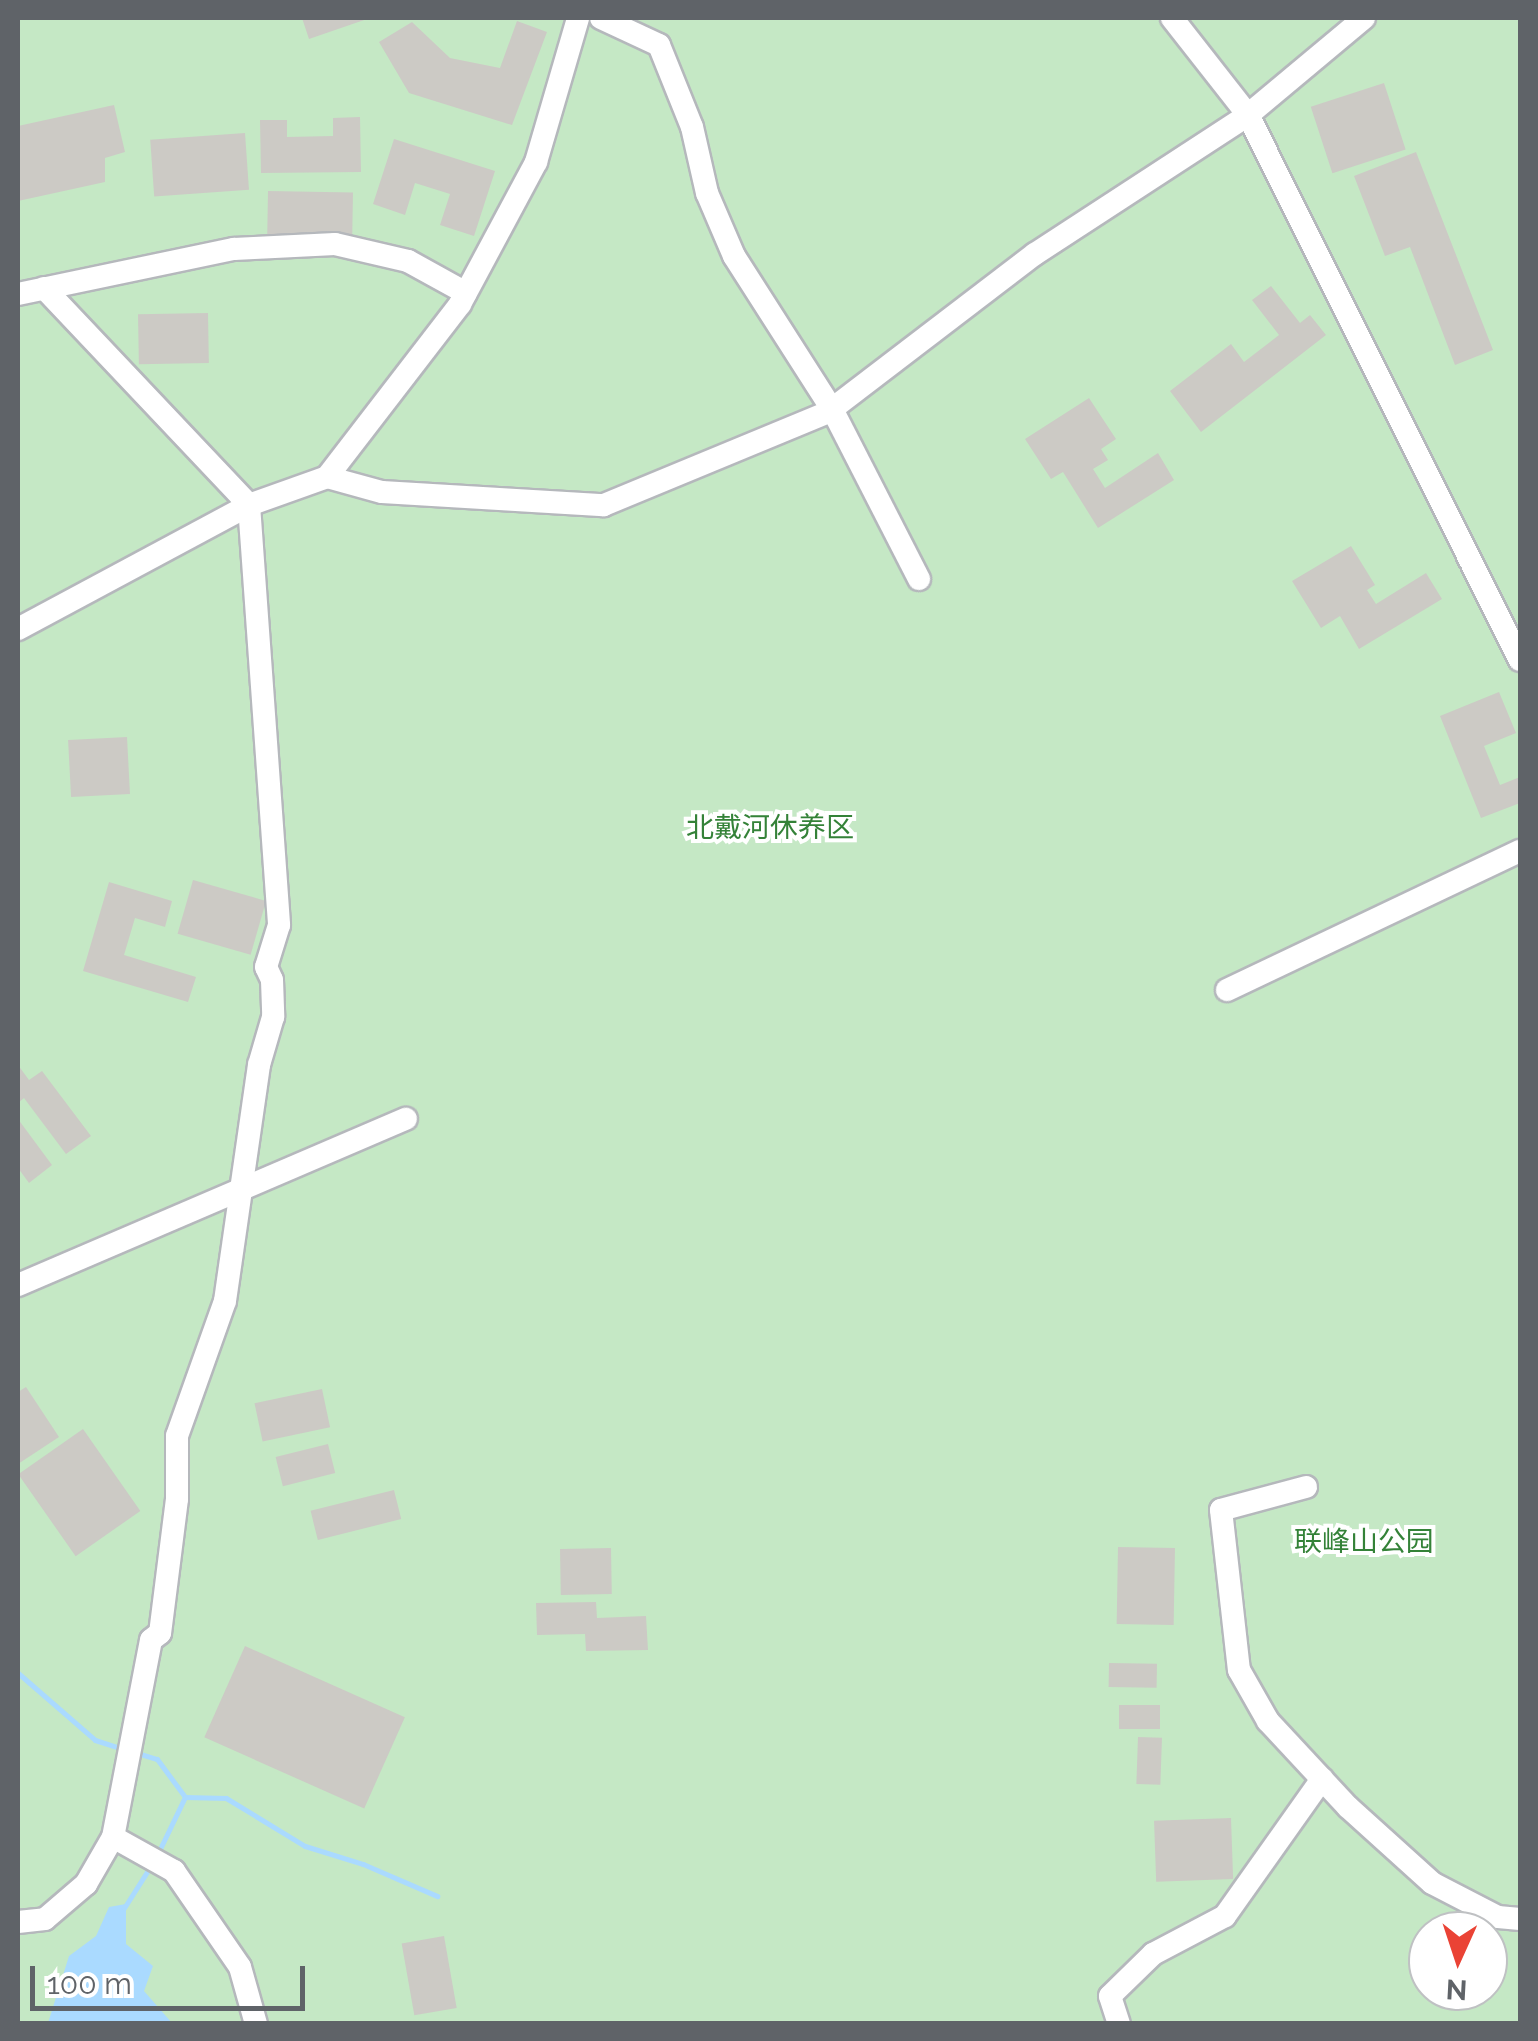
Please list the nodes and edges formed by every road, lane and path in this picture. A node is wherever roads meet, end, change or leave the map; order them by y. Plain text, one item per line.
1 (578, 18) edge
2 (601, 18) edge
3 (1172, 18) edge
4 (1364, 18) edge
5 (1248, 115) junction
6 (44, 288) junction
7 (466, 293) junction
8 (18, 294) edge
9 (832, 409) junction
10 (327, 476) junction
11 (250, 505) junction
12 (919, 579) dead end
13 (18, 630) edge
14 (1520, 660) edge
15 (1520, 852) edge
16 (1227, 990) dead end
17 (406, 1119) dead end
18 (242, 1186) junction
19 (18, 1285) edge
20 (1306, 1487) dead end
21 (1322, 1779) junction
22 (122, 1842) junction
23 (1520, 1919) edge
24 (18, 1922) edge
25 (256, 2024) edge
26 (1119, 2024) edge

1 - 7 street
2 - 9 street
3 - 5 street
4 - 5 street
5 - 9 street
5 - 14 street
6 - 7 street
6 - 8 street
6 - 11 street
7 - 10 street
9 - 10 street
9 - 12 street
10 - 11 street
11 - 13 street
11 - 18 street
15 - 16 street
17 - 18 street
18 - 19 street
18 - 22 street
20 - 21 street
21 - 23 street
21 - 26 street
22 - 24 street
22 - 25 street

